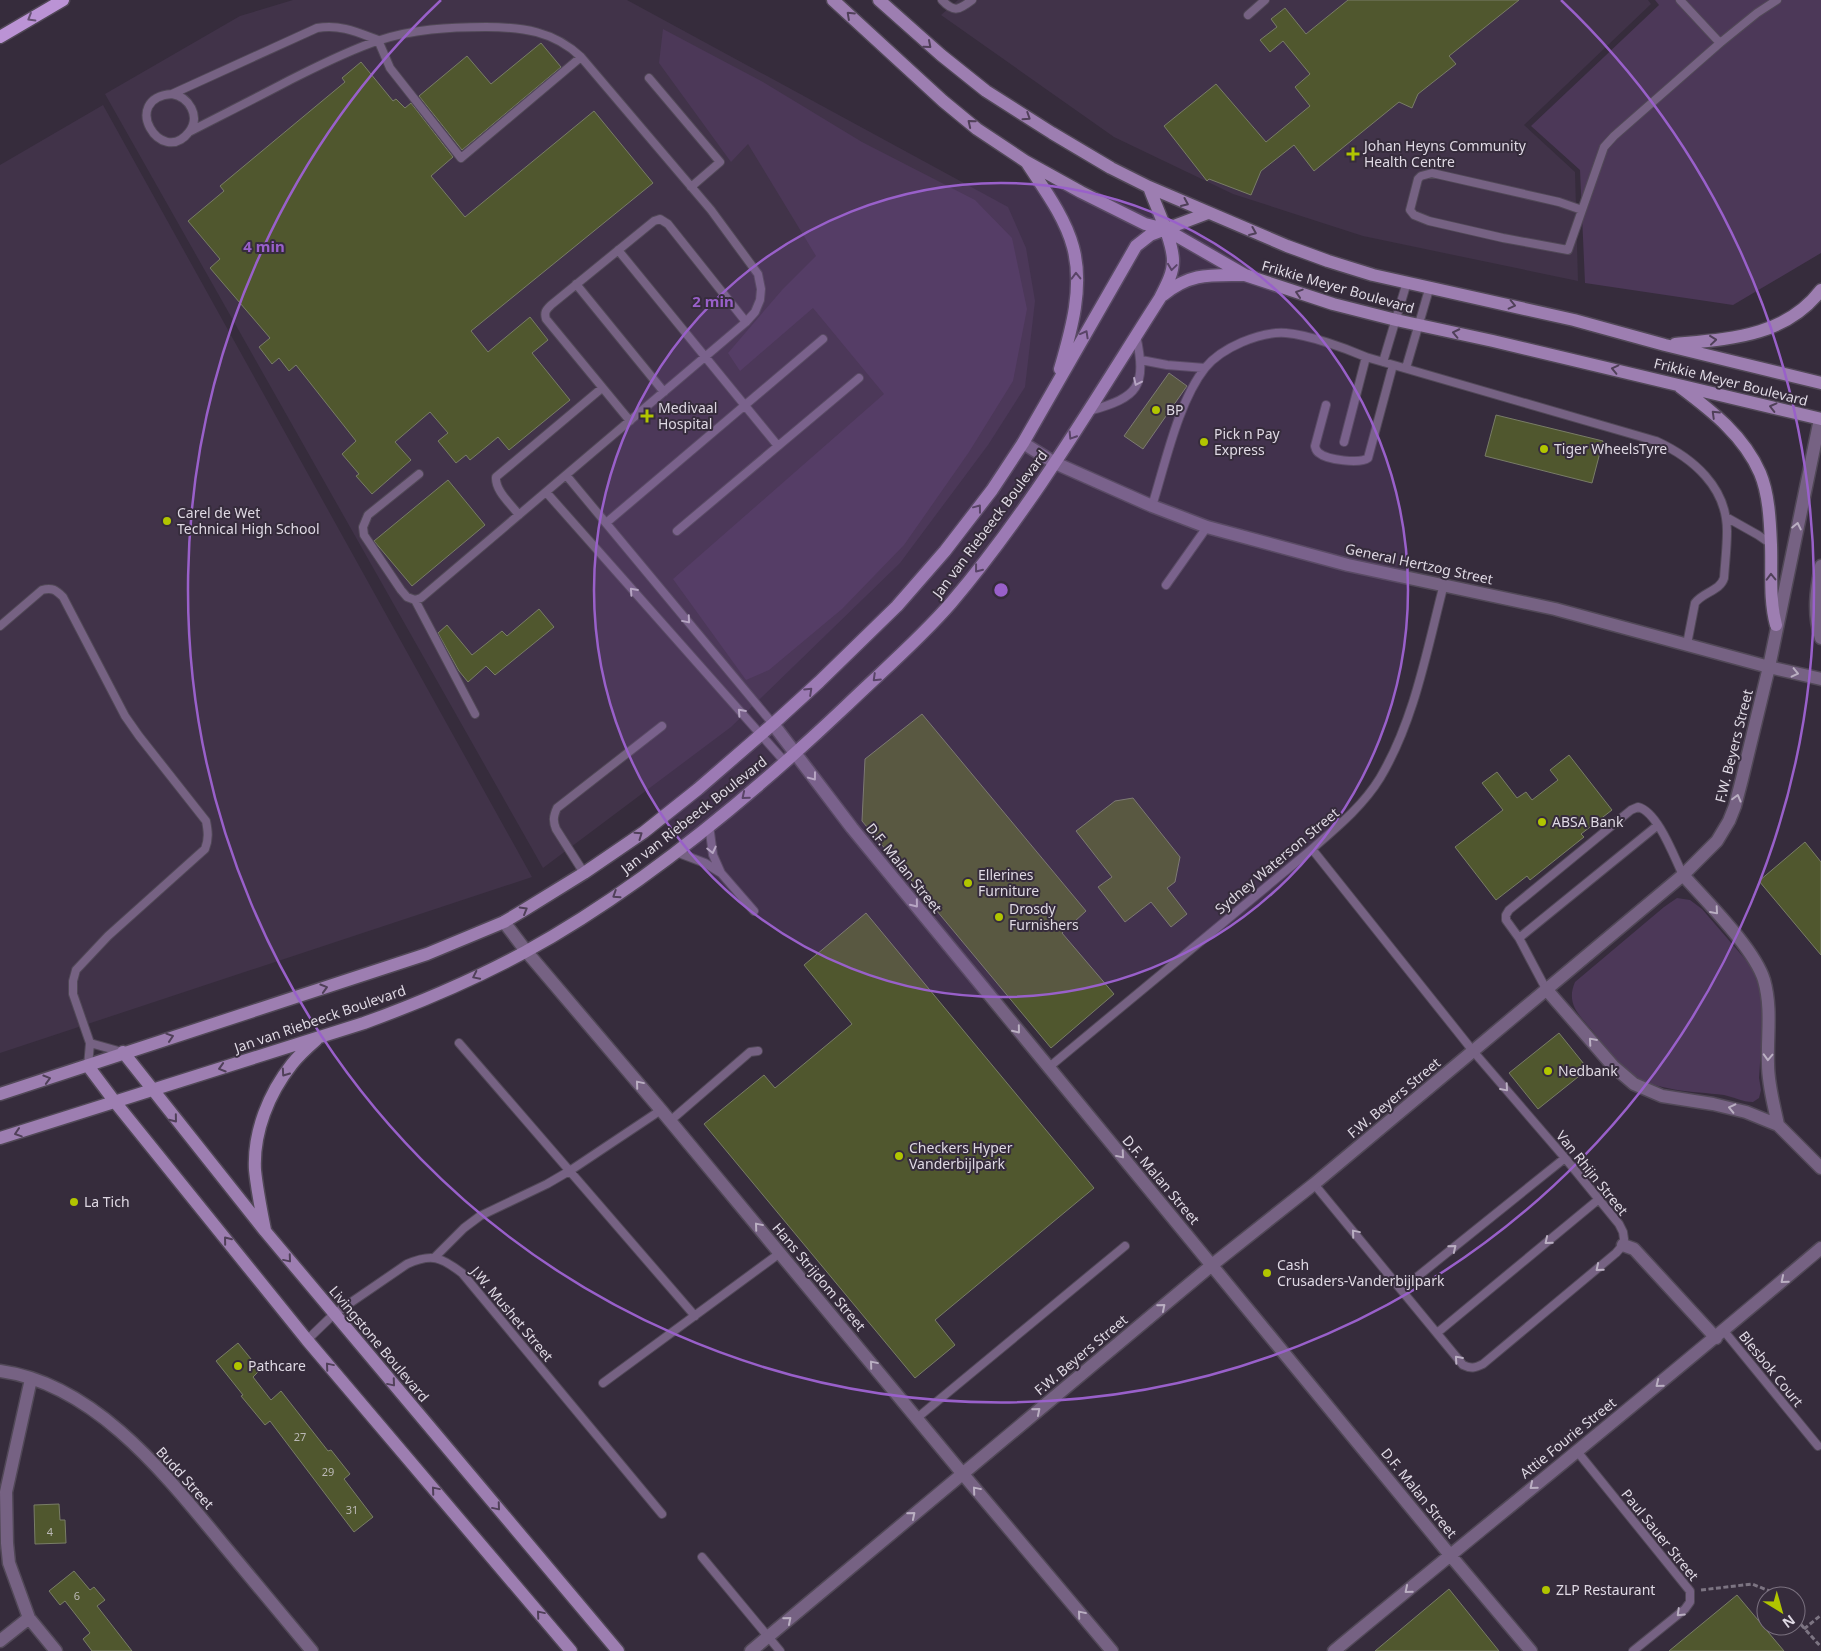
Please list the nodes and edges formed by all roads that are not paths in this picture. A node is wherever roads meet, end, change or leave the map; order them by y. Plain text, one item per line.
1 (63, 0) edge
2 (833, 0) edge
3 (879, 0) edge
4 (895, 0) edge
5 (942, 0) edge
6 (972, 0) edge
7 (1265, 0) edge
8 (1680, 0) edge
9 (1778, 0) edge
10 (1248, 15) dead end
11 (904, 24) junction
12 (0, 37) edge
13 (378, 40) junction
14 (1720, 43) junction
15 (581, 57) junction
16 (649, 78) dead end
17 (172, 94) junction
18 (188, 132) junction
19 (1025, 161) junction
20 (691, 187) junction
21 (1149, 187) junction
22 (1582, 210) junction
23 (1208, 213) junction
24 (1165, 229) junction
25 (618, 250) junction
26 (1245, 275) junction
27 (1407, 282) junction
28 (576, 284) junction
29 (1430, 286) junction
30 (1821, 290) edge
31 (1160, 298) junction
32 (1396, 320) junction
33 (746, 322) junction
34 (1419, 326) junction
35 (1136, 335) junction
36 (823, 339) dead end
37 (1665, 345) junction
38 (704, 358) junction
39 (1366, 358) junction
40 (1141, 360) junction
41 (1383, 362) junction
42 (1393, 365) junction
43 (1205, 368) junction
44 (1406, 368) junction
45 (859, 378) dead end
46 (1821, 383) edge
47 (1675, 384) junction
48 (602, 388) junction
49 (664, 392) junction
50 (1053, 392) junction
51 (1326, 405) dead end
52 (744, 406) junction
53 (1088, 411) junction
54 (1821, 418) edge
55 (630, 421) junction
56 (1344, 442) dead end
57 (1023, 443) junction
58 (778, 446) junction
59 (1056, 463) junction
60 (419, 474) dead end
61 (566, 475) junction
62 (546, 492) junction
63 (1152, 506) junction
64 (519, 515) junction
65 (1726, 517) junction
66 (606, 523) junction
67 (1207, 527) junction
68 (677, 530) dead end
69 (1771, 544) junction
70 (1821, 566) edge
71 (1444, 584) junction
72 (1166, 586) dead end
73 (415, 600) junction
74 (1776, 625) junction
75 (0, 626) edge
76 (1821, 638) edge
77 (1686, 644) junction
78 (1769, 667) junction
79 (1821, 679) edge
80 (475, 714) dead end
81 (774, 724) junction
82 (662, 726) dead end
83 (761, 735) junction
84 (796, 754) junction
85 (784, 762) junction
86 (710, 825) junction
87 (1658, 825) junction
88 (1312, 849) junction
89 (676, 852) junction
90 (584, 873) junction
91 (721, 873) junction
92 (1683, 875) junction
93 (754, 911) dead end
94 (504, 922) junction
95 (1519, 938) junction
96 (526, 952) junction
97 (1546, 989) junction
98 (318, 1038) junction
99 (90, 1043) junction
100 (459, 1043) dead end
101 (1473, 1051) junction
102 (123, 1052) junction
103 (758, 1052) dead end
104 (88, 1066) junction
105 (1048, 1068) junction
106 (152, 1090) junction
107 (0, 1094) edge
108 (114, 1102) junction
109 (661, 1110) junction
110 (670, 1121) junction
111 (1778, 1125) junction
112 (0, 1138) edge
113 (1565, 1158) junction
114 (1821, 1168) edge
115 (571, 1170) junction
116 (1314, 1184) junction
117 (1599, 1199) junction
118 (265, 1231) junction
119 (1623, 1244) junction
120 (1125, 1246) dead end
121 (1821, 1248) edge
122 (780, 1253) junction
123 (435, 1257) junction
124 (1212, 1265) junction
125 (1402, 1290) junction
126 (334, 1314) junction
127 (695, 1316) junction
128 (1437, 1333) junction
129 (1720, 1334) junction
130 (307, 1340) junction
131 (0, 1371) edge
132 (31, 1379) junction
133 (603, 1383) dead end
134 (917, 1418) junction
135 (1818, 1446) dead end
136 (1576, 1450) junction
137 (962, 1474) junction
138 (3, 1492) edge
139 (662, 1514) dead end
140 (1450, 1555) junction
141 (702, 1557) dead end
142 (29, 1618) junction
143 (768, 1636) junction
144 (0, 1641) edge
145 (56, 1651) edge
146 (312, 1651) edge
147 (571, 1651) edge
148 (618, 1651) edge
149 (751, 1651) edge
150 (780, 1651) edge
151 (1112, 1651) edge
152 (1334, 1651) edge
153 (1532, 1651) edge
154 (1633, 1651) edge

1 -> 12 main road
19 -> 2 street, Frikkie Meyer Boulevard
3 - 11 street, Frikkie Meyer Boulevard
4 - 11 street
5 - 6 lane
7 - 10 lane
8 - 14 lane
9 - 14 lane
11 -> 21 street, Frikkie Meyer Boulevard
13 - 15 lane
13 - 15 lane
13 - 17 lane
13 - 18 lane
14 - 22 lane
15 - 20 lane
16 - 20 lane
17 - 18 lane
17 - 18 lane
19 - 24 street, Frikkie Meyer Boulevard
50 -> 19 street
20 - 33 lane
21 -> 23 street, Frikkie Meyer Boulevard
21 - 24 street, Jan van Riebeeck Boulevard
22 - 22 lane
23 - 24 street, Jan van Riebeeck Boulevard
23 -> 27 street, Frikkie Meyer Boulevard
24 - 26 street, Frikkie Meyer Boulevard
24 -> 31 street, Jan van Riebeeck Boulevard
50 -> 24 street, Jan van Riebeeck Boulevard
25 - 28 lane
25 - 33 lane
25 - 38 lane
26 - 31 street
32 -> 26 street, Frikkie Meyer Boulevard
27 - 29 street, Frikkie Meyer Boulevard
27 - 32 lane
28 - 48 lane
28 - 49 lane
29 - 34 lane
29 -> 37 street, Frikkie Meyer Boulevard
37 -> 30 street
31 - 35 street, Jan van Riebeeck Boulevard
32 - 34 street, Frikkie Meyer Boulevard
32 - 41 lane
33 - 38 lane
34 - 44 lane
47 -> 34 street, Frikkie Meyer Boulevard
35 - 40 lane
35 - 53 street, Jan van Riebeeck Boulevard
36 - 52 lane
37 - 46 street, Frikkie Meyer Boulevard
38 - 49 lane
38 - 52 lane
39 - 41 lane
39 - 43 lane
39 - 56 lane
40 - 43 lane
40 -> 53 lane
41 - 42 lane
42 - 44 lane
42 - 51 lane
43 - 63 lane
44 - 65 lane
45 - 58 lane
54 -> 47 street, Frikkie Meyer Boulevard
69 -> 47 street
48 - 55 lane
48 - 64 lane
49 - 55 lane
50 - 57 street, Jan van Riebeeck Boulevard
52 - 58 lane
52 - 66 lane
53 -> 59 street, Jan van Riebeeck Boulevard
74 -> 54 street, F.W. Beyers Street
55 - 61 lane
57 - 59 street, General Hertzog Street
81 -> 57 street, Jan van Riebeeck Boulevard
58 - 68 lane
59 - 63 street, General Hertzog Street
59 -> 84 street, Jan van Riebeeck Boulevard
60 - 73 lane
61 - 62 lane
61 - 66 lane
62 - 64 lane
83 -> 62 lane
63 - 67 street, General Hertzog Street
64 - 73 lane
65 - 69 lane
65 - 77 lane
66 -> 81 lane
67 - 71 street, General Hertzog Street
67 - 72 lane
74 -> 69 street
70 - 76 street
71 - 77 street, General Hertzog Street
71 - 88 lane, Sydney Waterson Street
73 - 80 lane
74 - 78 street, F.W. Beyers Street
75 - 99 lane
77 - 78 street, General Hertzog Street
78 -> 79 street, General Hertzog Street
92 -> 78 street, F.W. Beyers Street
81 - 83 street, Jan van Riebeeck Boulevard
81 - 84 street, D.F. Malan Street
82 - 90 lane
83 - 85 lane
90 -> 83 street, Jan van Riebeeck Boulevard
84 - 85 street, Jan van Riebeeck Boulevard
84 -> 105 street, D.F. Malan Street
85 -> 86 street, Jan van Riebeeck Boulevard
86 - 89 street, Jan van Riebeeck Boulevard
86 -> 91 lane
87 - 92 lane
87 - 95 lane
87 - 95 lane
88 - 101 lane, Van Rhijn Street
88 - 105 lane, Sydney Waterson Street
89 - 91 lane
89 -> 96 street, Jan van Riebeeck Boulevard
94 -> 90 street, Jan van Riebeeck Boulevard
91 - 93 lane
92 - 97 street, F.W. Beyers Street
92 -> 111 street
94 - 96 street, Hans Strijdom Street
102 -> 94 street, Jan van Riebeeck Boulevard
95 - 97 lane
96 -> 98 street, Jan van Riebeeck Boulevard
109 -> 96 street, Hans Strijdom Street
97 - 101 street, F.W. Beyers Street
111 -> 97 street
98 -> 106 street, Jan van Riebeeck Boulevard
98 -> 118 street
99 - 102 lane
99 - 104 lane
100 - 115 lane
101 -> 113 lane, Van Rhijn Street
101 - 116 street, F.W. Beyers Street
102 - 104 street, Jan van Riebeeck Boulevard
102 - 106 street, Livingstone Boulevard
103 - 110 lane
107 -> 104 street, Jan van Riebeeck Boulevard
104 - 108 street
105 -> 124 street, D.F. Malan Street
106 - 108 street, Jan van Riebeeck Boulevard
106 -> 118 street, Livingstone Boulevard
108 -> 112 street, Jan van Riebeeck Boulevard
130 -> 108 street
109 - 110 street, Hans Strijdom Street
109 - 115 lane
122 -> 110 street, Hans Strijdom Street
111 - 114 street
113 - 117 lane, Van Rhijn Street
125 -> 113 lane
115 - 123 lane
115 - 127 lane
116 - 124 street, F.W. Beyers Street
125 -> 116 lane
117 - 119 lane, Van Rhijn Street
117 -> 128 lane
118 -> 126 street, Livingstone Boulevard
119 -> 128 lane
119 - 129 street
120 - 134 lane
121 -> 129 street, Attie Fourie Street
122 - 127 lane
134 -> 122 street, Hans Strijdom Street
123 - 126 lane
123 - 139 lane, J.W. Mushet Street
137 -> 124 street, F.W. Beyers Street
124 - 140 street, D.F. Malan Street
125 - 128 lane
126 - 130 lane
126 -> 148 street, Livingstone Boulevard
127 - 133 lane
129 - 135 lane, Blesbok Court
129 -> 136 street, Attie Fourie Street
147 -> 130 street
131 - 132 street, Budd Street
132 - 138 street
132 - 146 street, Budd Street
134 - 137 street, Hans Strijdom Street
136 -> 140 street, Attie Fourie Street
136 -> 154 lane, Paul Sauer Street
143 -> 137 street, F.W. Beyers Street
151 -> 137 street, Hans Strijdom Street
138 - 142 street
140 -> 152 street, Attie Fourie Street
140 - 153 street, D.F. Malan Street
141 - 143 lane
142 - 144 street
142 - 145 street
143 - 149 street, F.W. Beyers Street
143 - 150 lane

